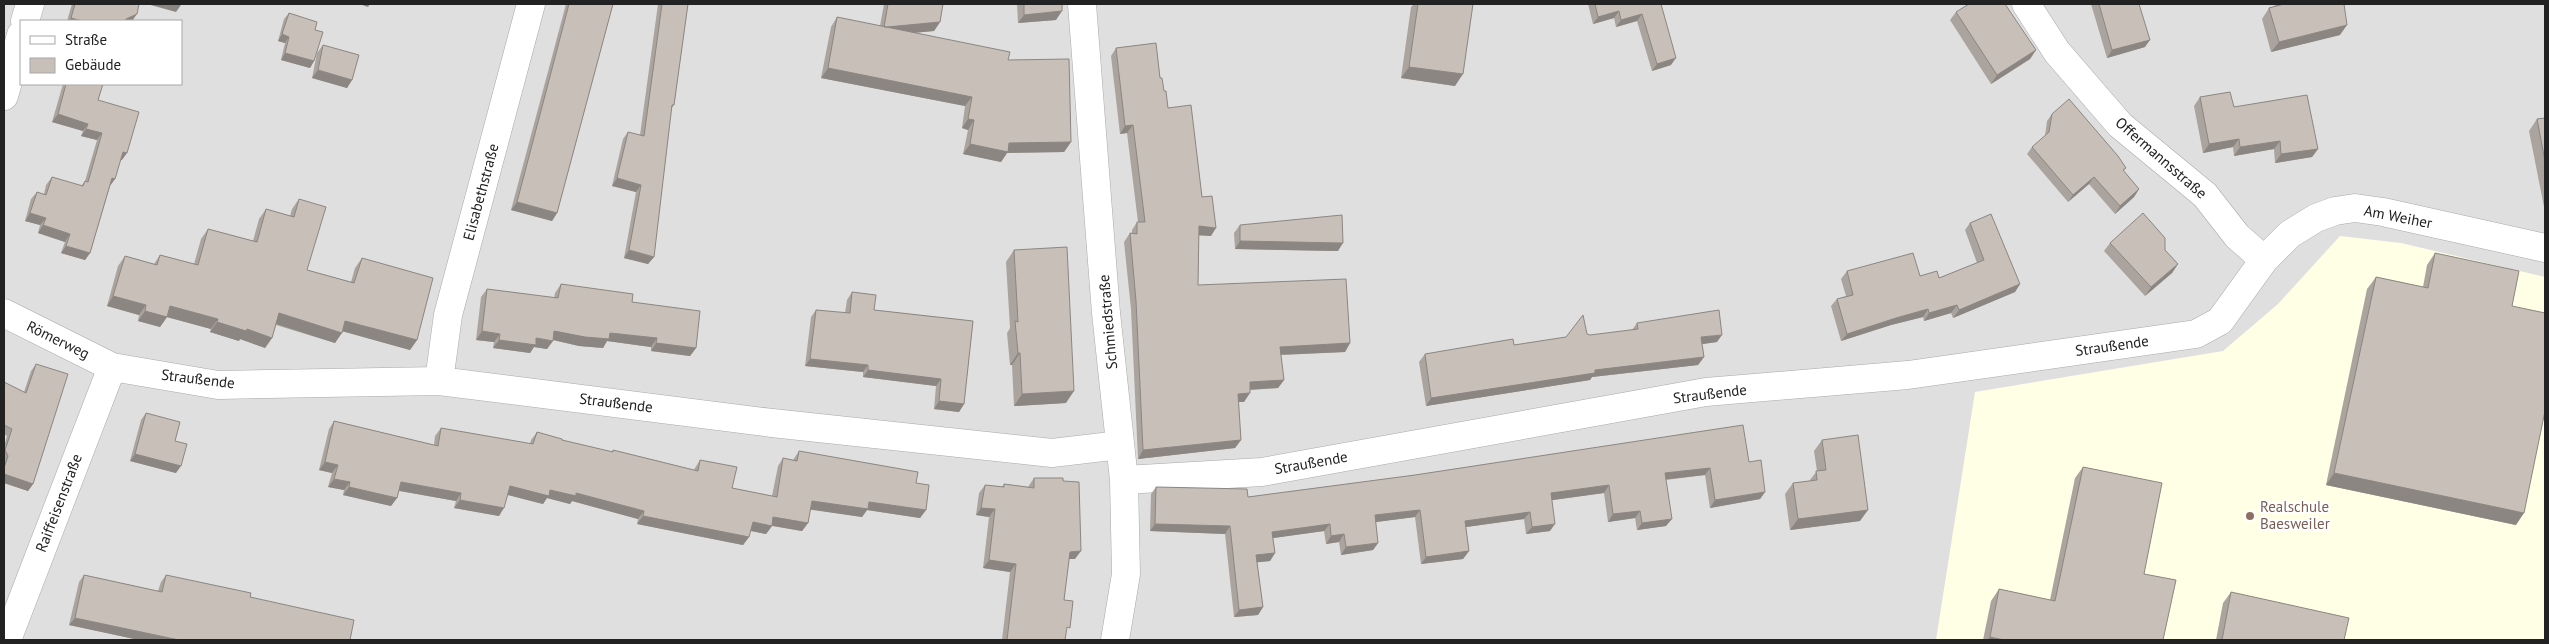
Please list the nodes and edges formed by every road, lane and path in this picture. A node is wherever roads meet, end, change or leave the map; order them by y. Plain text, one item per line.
1 (30, 4) edge
2 (532, 4) edge
3 (1082, 4) edge
4 (2026, 4) edge
5 (25, 20) edge
6 (20, 39) edge
7 (4, 96) edge
8 (2545, 248) edge
9 (2264, 260) junction
10 (4, 313) edge
11 (112, 367) junction
12 (439, 381) junction
13 (1120, 445) junction
14 (1124, 480) junction
15 (7, 640) edge
16 (1115, 640) edge

1 - 5 street
2 - 12 street, Elisabethstraße
3 - 13 street, Schmiedstraße
4 - 9 street, Offermannsstraße
6 - 7 street
8 - 9 street, Am Weiher
9 - 14 street, Straußende
10 - 11 street, Römerweg
11 - 12 street, Straußende
11 - 15 street, Raiffeisenstraße
12 - 13 street, Straußende
13 - 14 street, Schmiedstraße
14 - 16 street, Schmiedstraße

